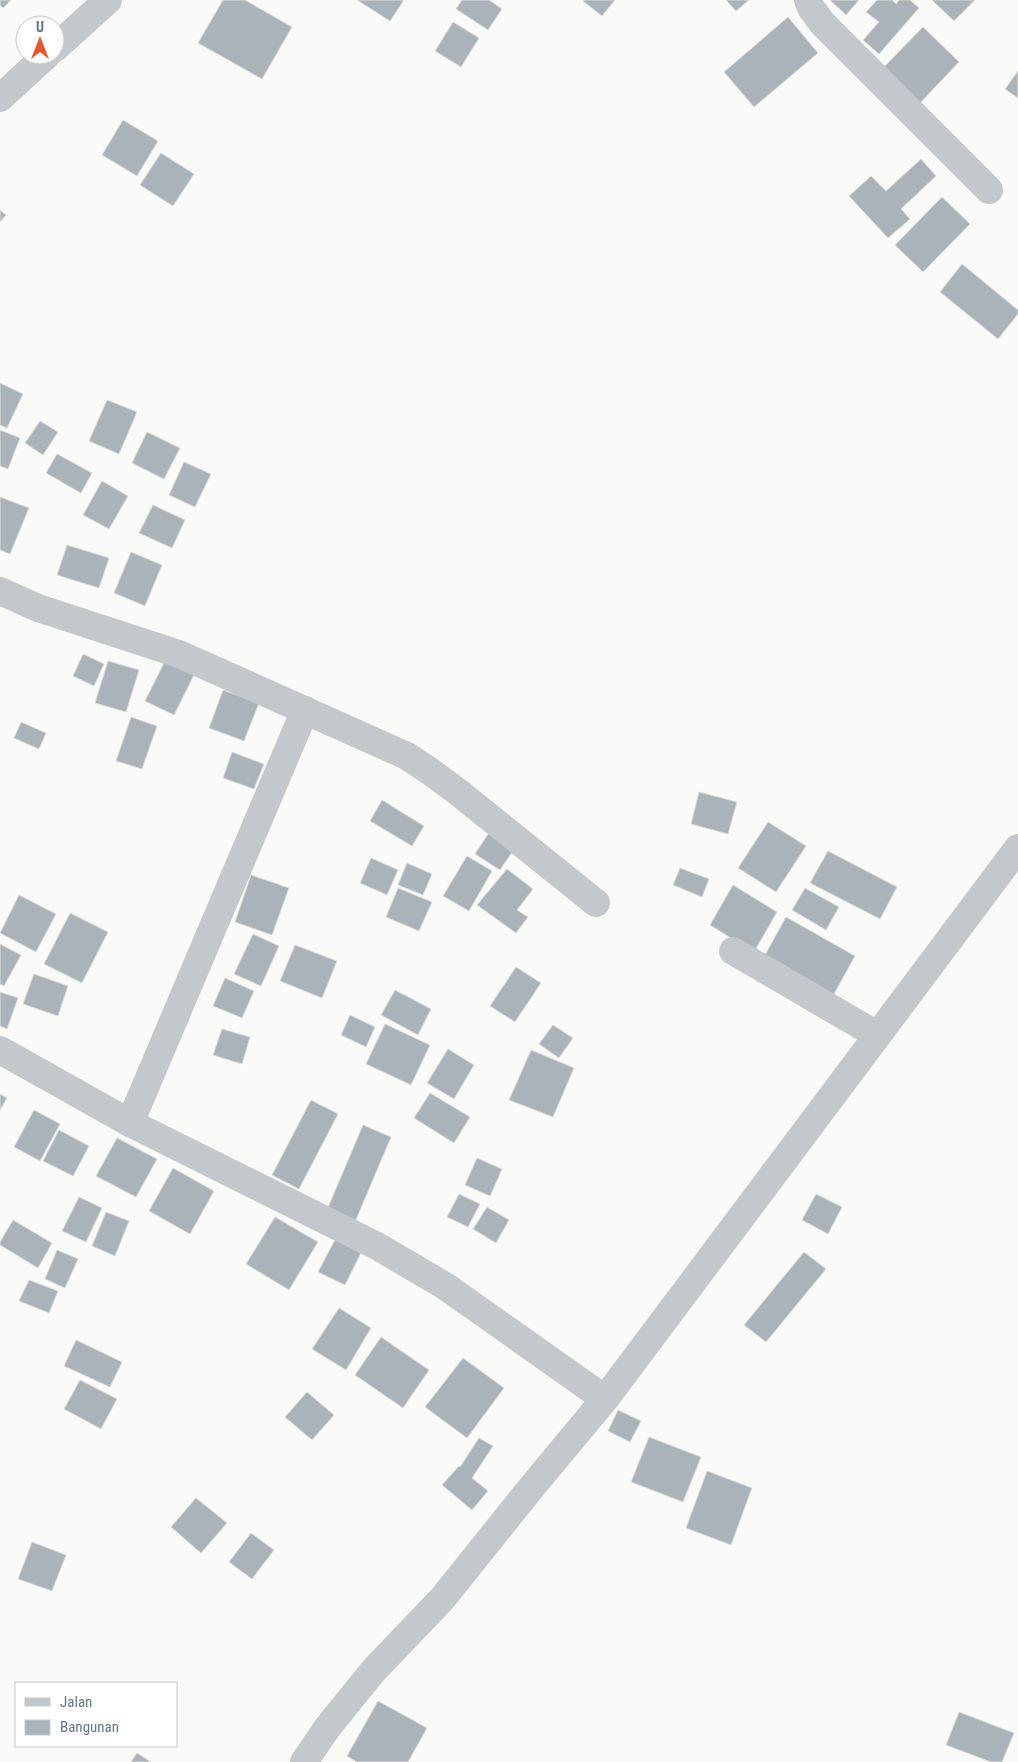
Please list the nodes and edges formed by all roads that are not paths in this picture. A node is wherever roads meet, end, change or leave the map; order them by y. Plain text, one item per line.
1 (108, 0) edge
2 (808, 0) edge
3 (65, 39) edge
4 (37, 65) edge
5 (0, 98) edge
6 (989, 190) dead end
7 (0, 591) edge
8 (305, 710) junction
9 (1018, 848) edge
10 (596, 903) dead end
11 (732, 951) dead end
12 (876, 1035) junction
13 (0, 1050) edge
14 (130, 1123) junction
15 (606, 1398) junction
16 (304, 1762) edge

1 - 3 street
2 - 6 street
4 - 5 street
7 - 8 street
8 - 10 street
8 - 14 street
9 - 12 street
11 - 12 street
12 - 15 street
13 - 14 street
14 - 15 street
15 - 16 street

